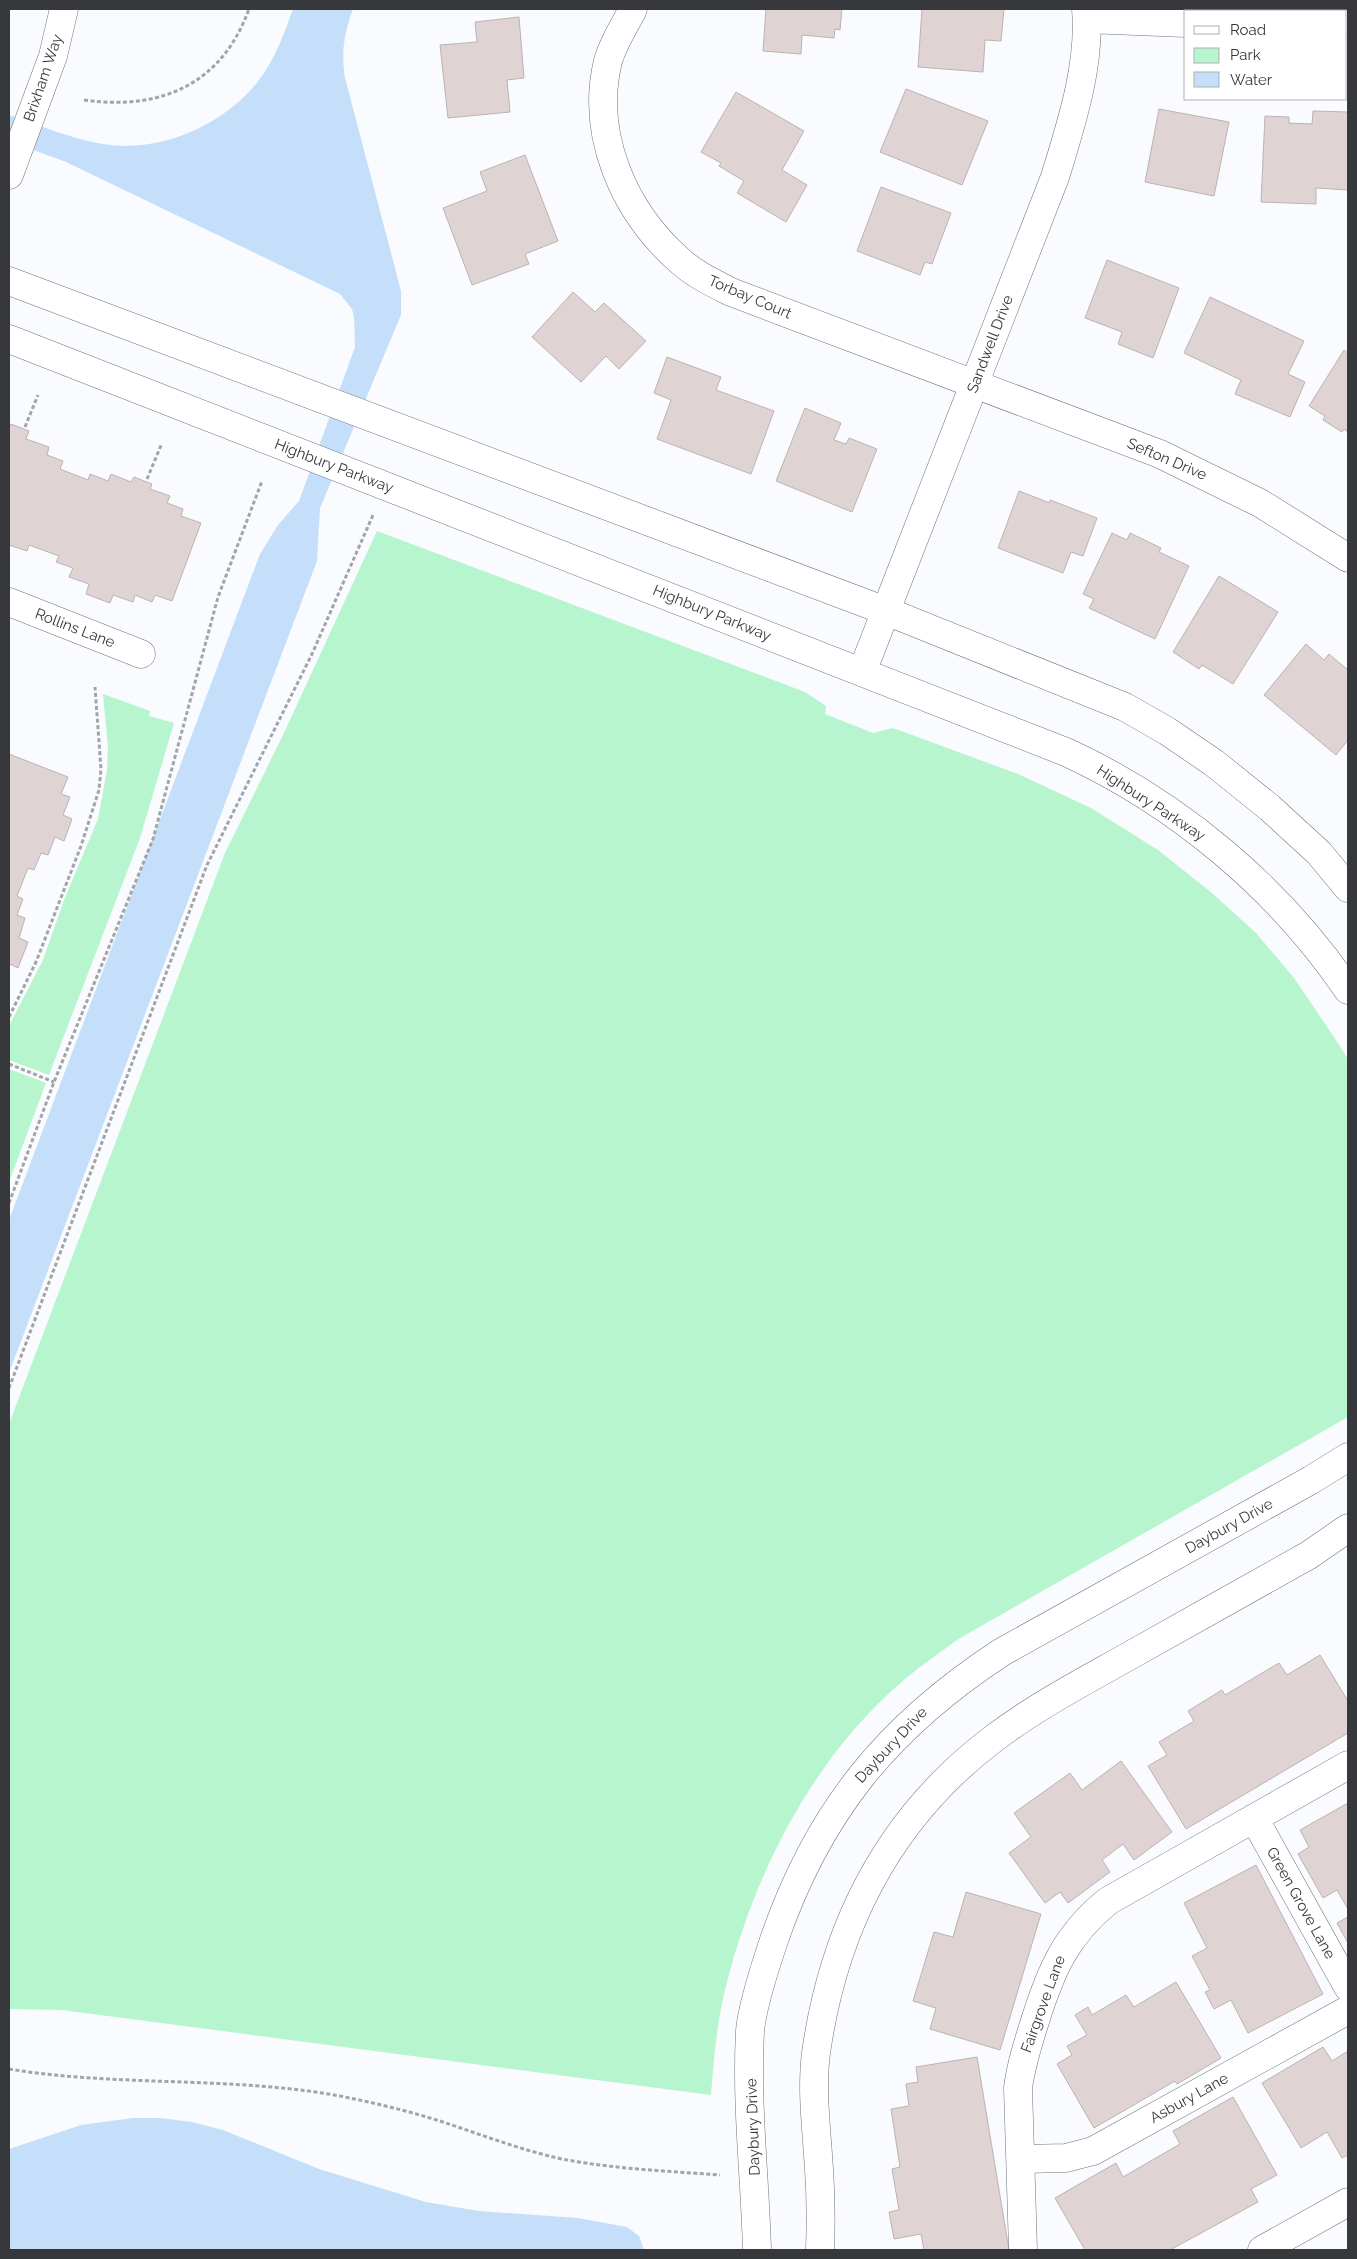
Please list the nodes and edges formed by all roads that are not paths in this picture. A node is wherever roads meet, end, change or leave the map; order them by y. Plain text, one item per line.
1 (64, 9) edge
2 (632, 9) edge
3 (1087, 14) edge
4 (1184, 23) edge
5 (9, 175) edge
6 (9, 281) edge
7 (9, 339) edge
8 (974, 384) junction
9 (1348, 558) edge
10 (9, 602) edge
11 (886, 610) junction
12 (141, 654) dead end
13 (862, 672) junction
14 (1348, 888) edge
15 (1348, 990) edge
16 (1348, 1457) edge
17 (1348, 1528) edge
18 (1348, 1765) edge
19 (1254, 1818) junction
20 (1348, 1987) edge
21 (1348, 2010) edge
22 (1022, 2159) junction
23 (1348, 2202) edge
24 (757, 2250) edge
25 (820, 2250) edge
26 (1023, 2250) edge
27 (1262, 2250) edge

1 - 5 street, Brixham Way
2 - 8 street, Torbay Court
3 - 4 street
3 - 8 street, Sandwell Drive
6 - 11 street
7 - 13 street, Highbury Parkway
8 - 9 street, Sefton Drive
8 - 11 street, Sandwell Drive
10 - 12 street, Rollins Lane
11 - 13 street, Sandwell Drive
11 - 14 street
13 - 15 street, Highbury Parkway
16 - 24 street, Daybury Drive
17 - 25 street
18 - 19 street, Fairgrove Lane
19 - 20 street, Green Grove Lane
19 - 22 street, Fairgrove Lane
21 - 22 street, Asbury Lane
22 - 26 street, Fairgrove Lane
23 - 27 street

